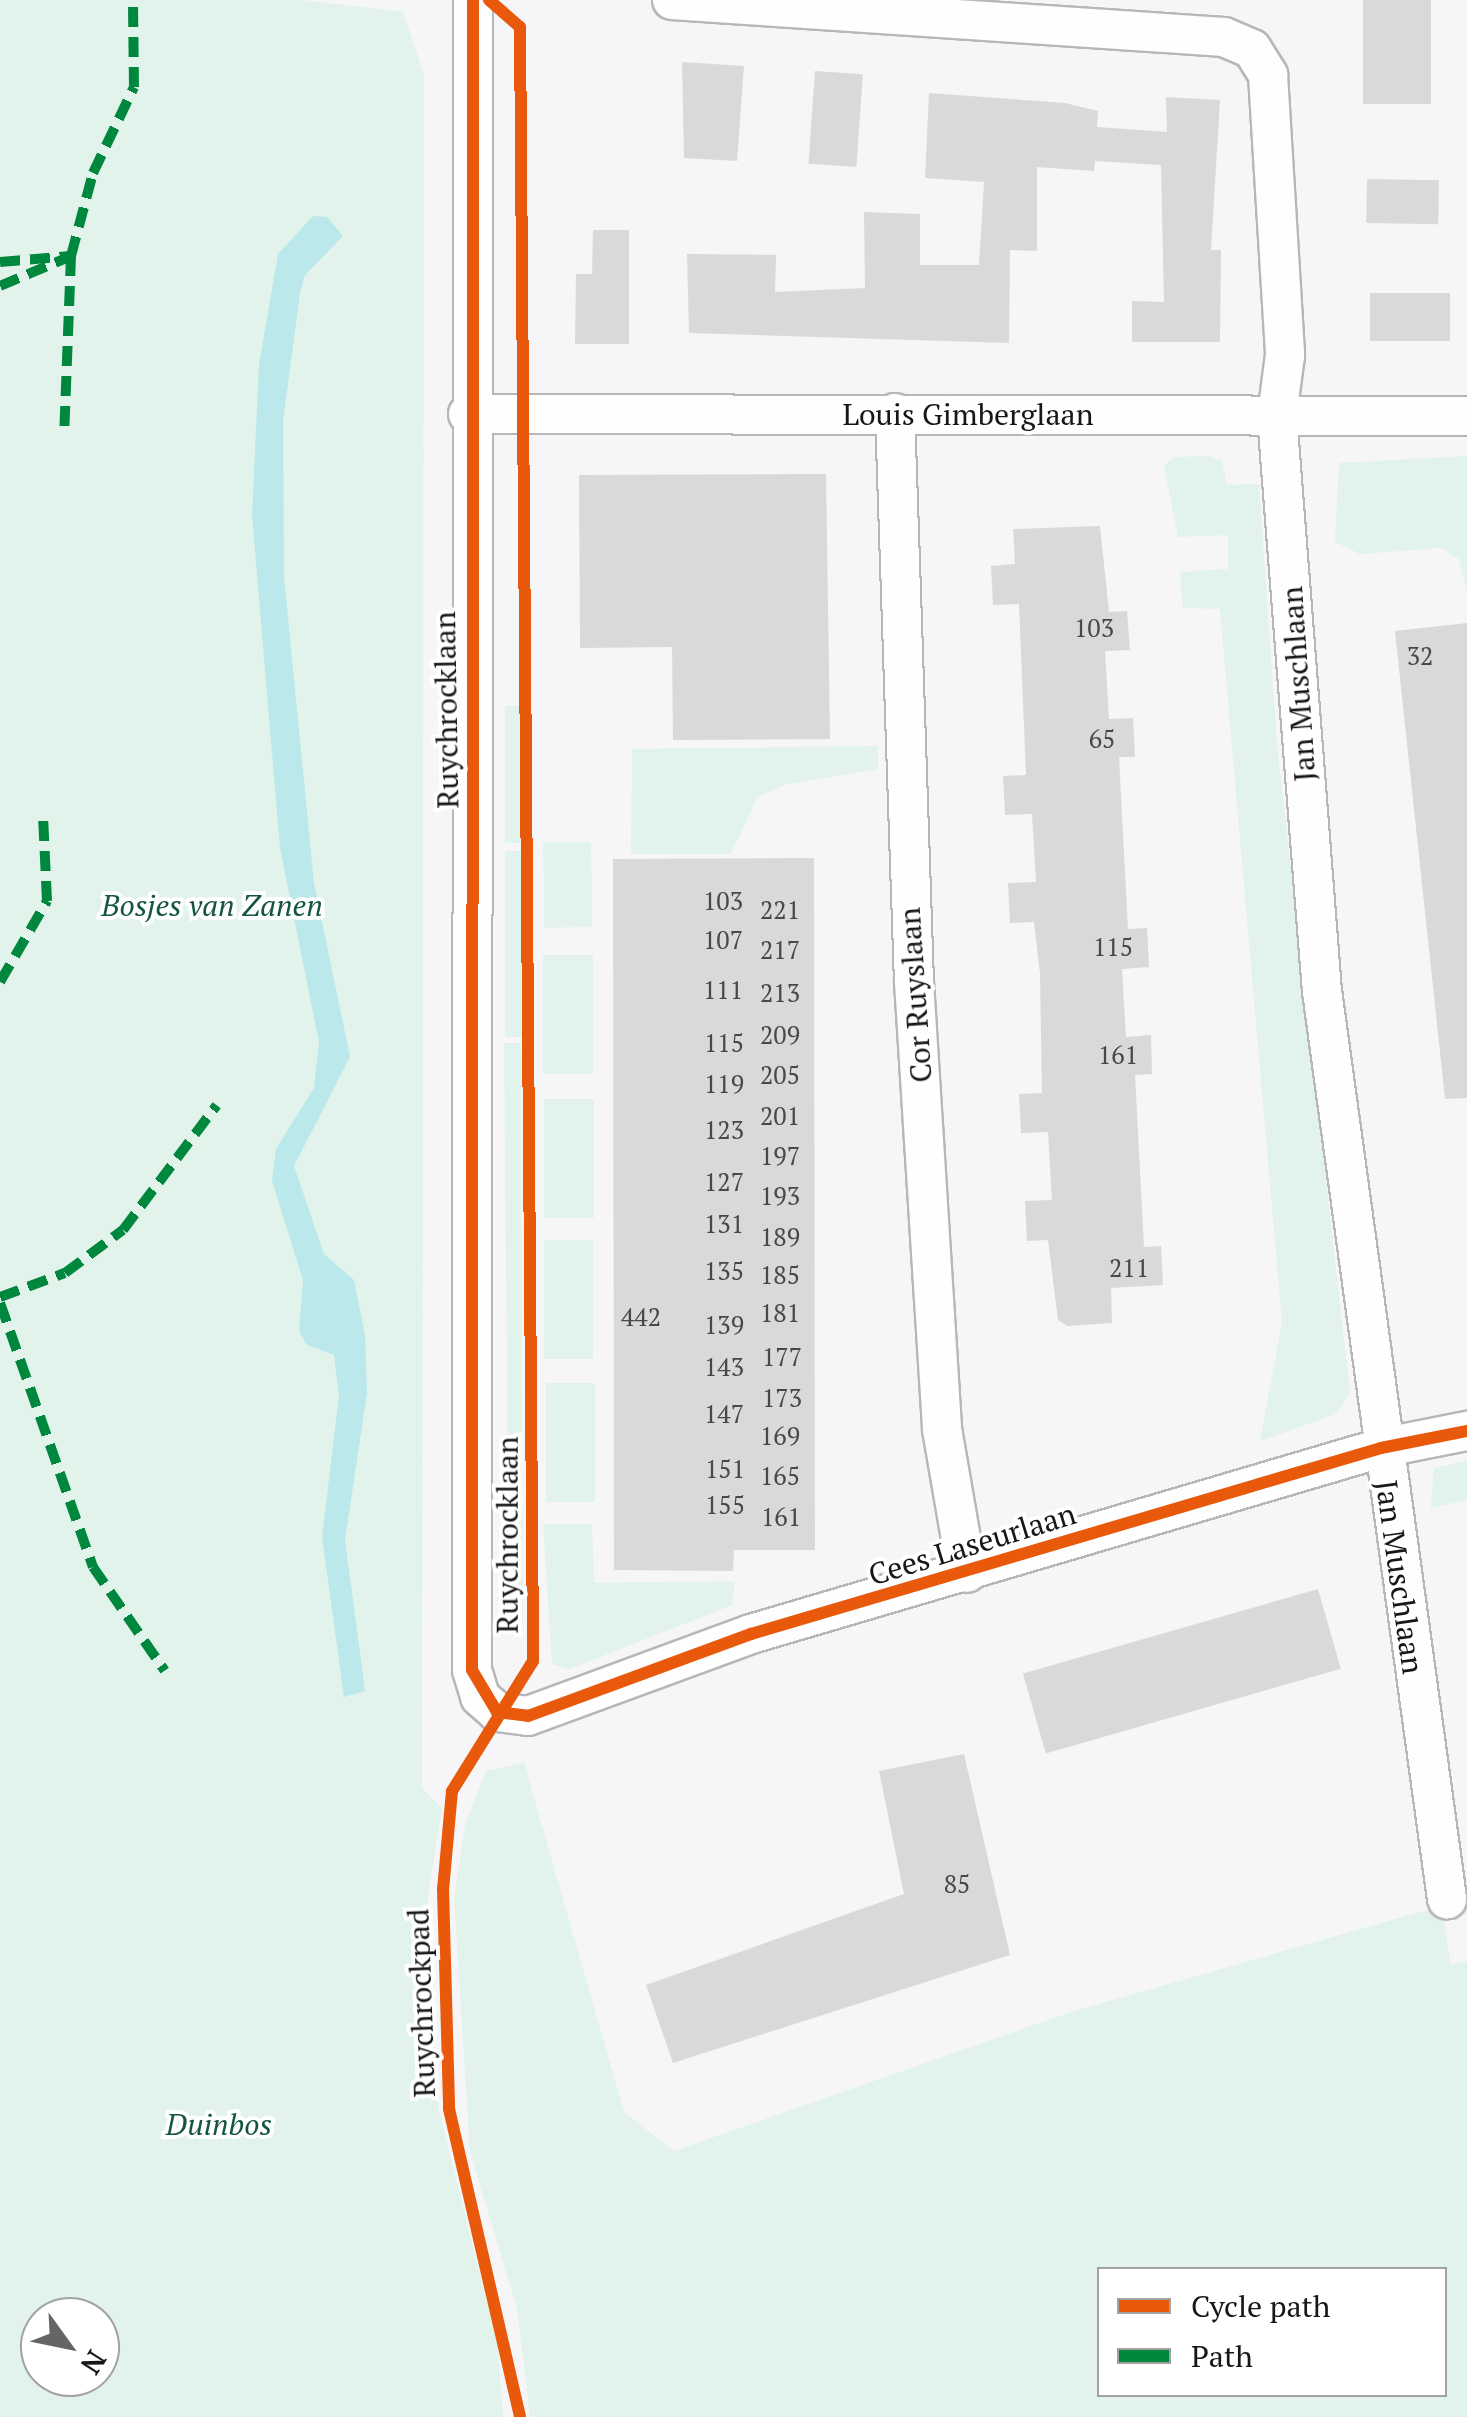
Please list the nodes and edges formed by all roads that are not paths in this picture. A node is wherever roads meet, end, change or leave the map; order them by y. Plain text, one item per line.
1 (473, 0) edge
2 (672, 0) edge
3 (895, 413) junction
4 (468, 414) junction
5 (1277, 416) junction
6 (1467, 416) edge
7 (1467, 1431) edge
8 (1381, 1448) junction
9 (967, 1573) junction
10 (497, 1712) joint
11 (1447, 1898) dead end

1 - 4 street, Ruychrocklaan
2 - 5 street, Jan Muschlaan
3 - 4 street, Louis Gimberglaan
3 - 5 street, Louis Gimberglaan
3 - 9 street, Cor Ruyslaan
4 - 10 street, Ruychrocklaan
5 - 6 street, Louis Gimberglaan
5 - 8 street, Jan Muschlaan
7 - 8 street, Cees Laseurlaan
8 - 9 street, Cees Laseurlaan
8 - 11 street, Jan Muschlaan
9 - 10 street, Cees Laseurlaan

